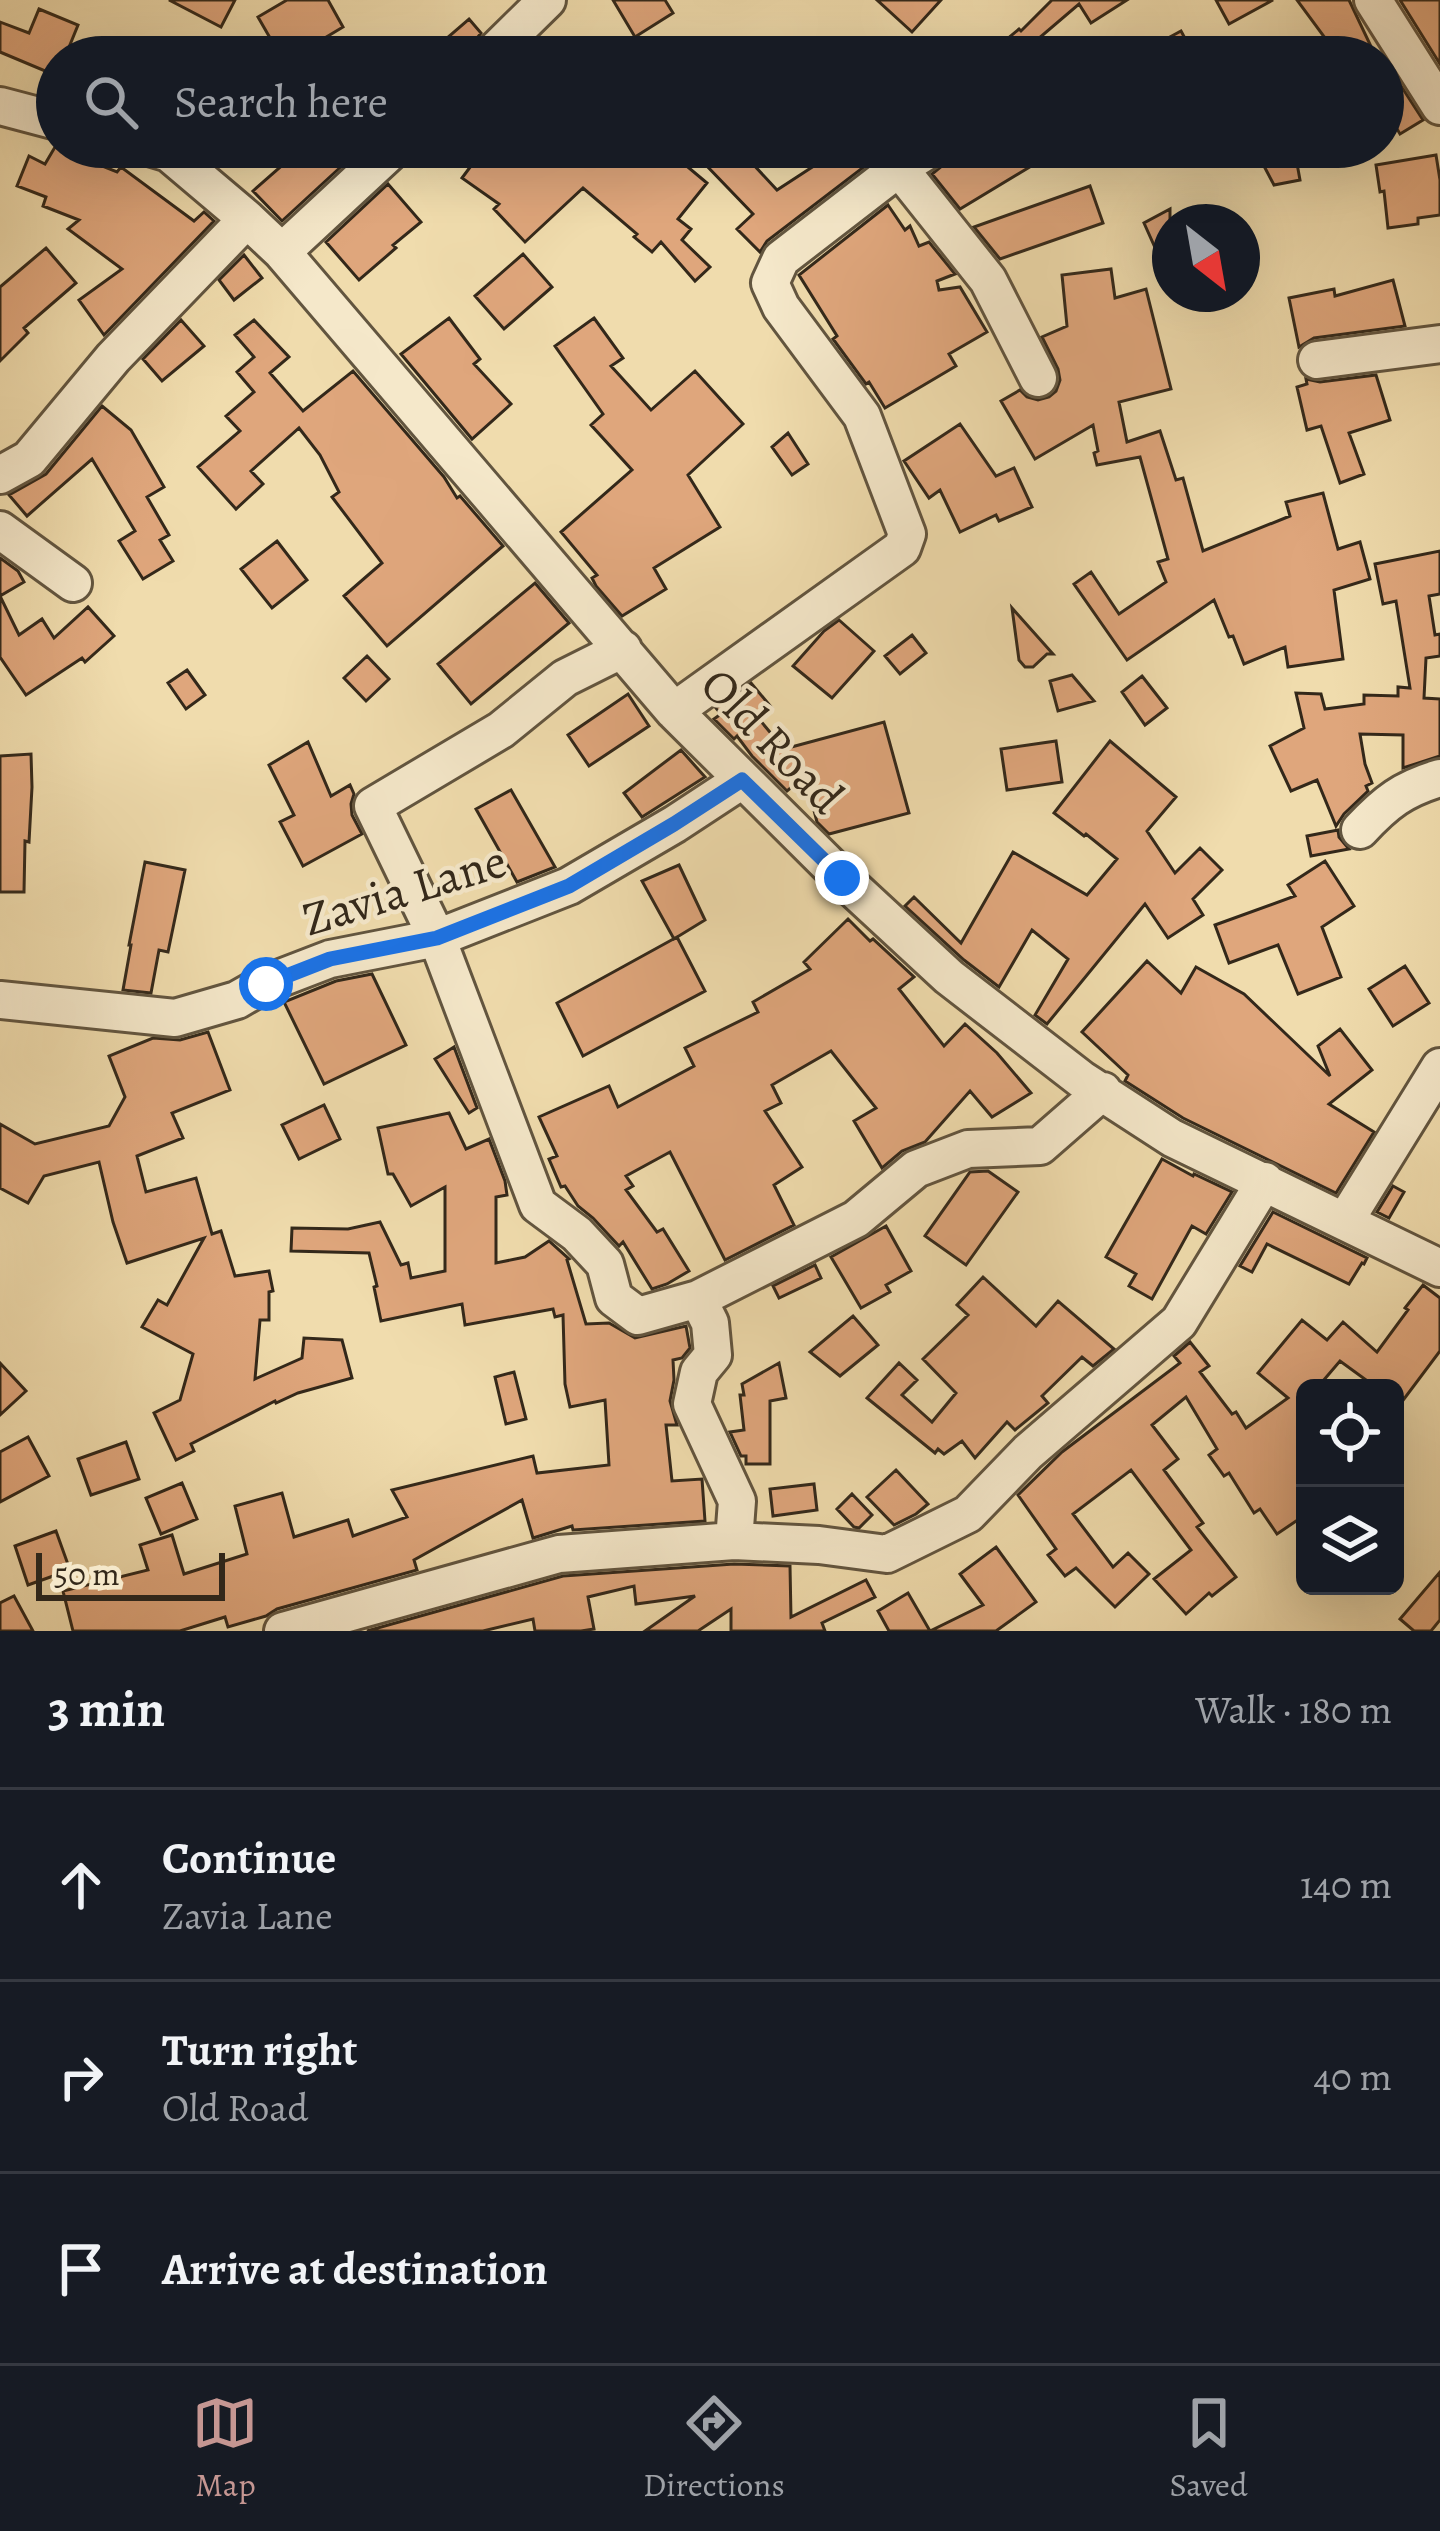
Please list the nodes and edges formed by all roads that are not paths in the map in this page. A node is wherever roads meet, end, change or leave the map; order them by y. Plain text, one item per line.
1 (547, 0) edge
2 (1373, 0) edge
3 (511, 36) edge
4 (1396, 36) edge
5 (1404, 49) edge
6 (0, 106) edge
7 (1440, 106) edge
8 (36, 115) edge
9 (187, 168) edge
10 (372, 168) edge
11 (899, 168) joint
12 (248, 219) junction
13 (282, 252) junction
14 (1440, 344) edge
15 (1317, 360) dead end
16 (1038, 378) dead end
17 (0, 476) edge
18 (0, 530) edge
19 (73, 583) dead end
20 (623, 649) junction
21 (674, 712) junction
22 (1440, 778) edge
23 (742, 780) junction
24 (1360, 830) dead end
25 (437, 938) junction
26 (0, 1000) edge
27 (1440, 1067) edge
28 (1103, 1091) junction
29 (1265, 1181) junction
30 (1345, 1221) junction
31 (1440, 1268) edge
32 (698, 1299) junction
33 (734, 1540) junction
34 (283, 1631) edge

1 - 3 street
2 - 4 street
5 - 7 street
6 - 8 street
9 - 12 street, Old Road
10 - 13 street
11 - 16 street
11 - 21 street
12 - 13 street, Old Road
12 - 17 street
13 - 20 street, Old Road
14 - 15 street
18 - 19 street
20 - 21 street, Old Road
20 - 25 street
21 - 23 street, Old Road
22 - 24 street
23 - 25 street, Zavia Lane
23 - 28 street, Old Road
25 - 26 street, Zavia Lane
25 - 32 street
27 - 30 street
28 - 29 street, Old Road
28 - 32 street
29 - 30 street, Old Road
29 - 33 street
30 - 31 street, Old Road
32 - 33 street
33 - 34 street

